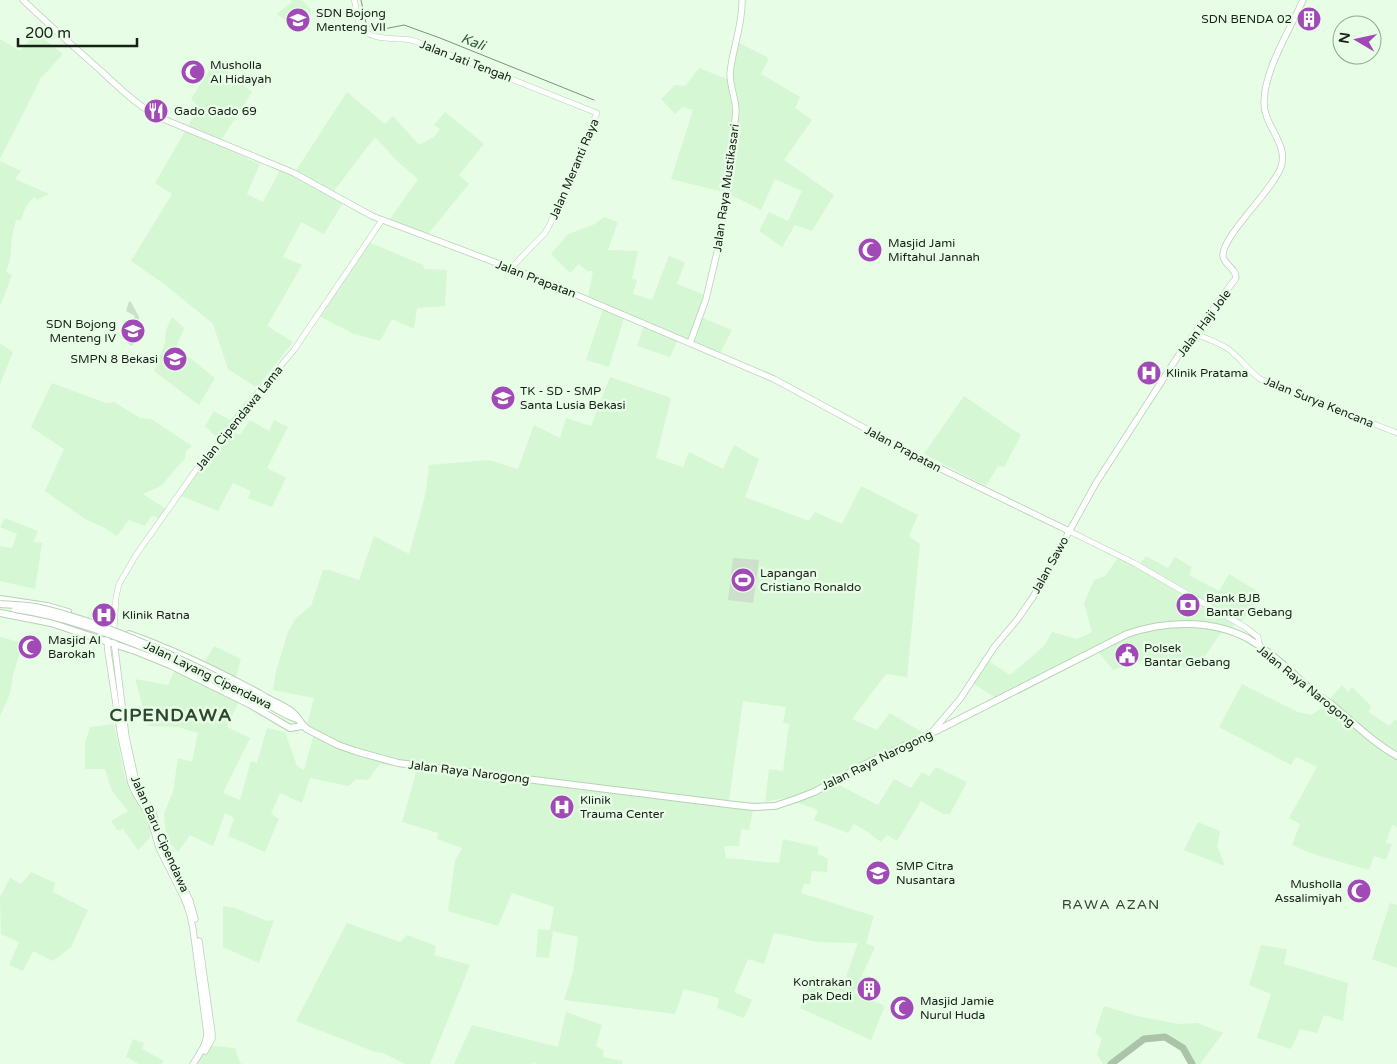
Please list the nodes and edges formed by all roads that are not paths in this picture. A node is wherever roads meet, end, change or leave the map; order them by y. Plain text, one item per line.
1 (23, 0) edge
2 (354, 0) edge
3 (742, 0) edge
4 (1303, 0) edge
5 (593, 112) joint
6 (382, 220) junction
7 (510, 269) junction
8 (1196, 334) junction
9 (690, 344) junction
10 (1397, 433) edge
11 (1069, 531) junction
12 (0, 599) edge
13 (0, 604) edge
14 (46, 606) junction
15 (0, 608) edge
16 (0, 613) edge
17 (46, 620) junction
18 (111, 633) junction
19 (1260, 647) junction
20 (227, 685) junction
21 (299, 724) junction
22 (931, 733) junction
23 (1397, 756) edge
24 (204, 991) junction
25 (193, 1064) edge
26 (198, 1064) edge

1 - 6 main road, Jalan Prapatan
2 - 5 street, Jalan Jati Tengah
3 - 9 main road, Jalan Raya Mustikasari
4 - 8 main road, Jalan Haji Jole
5 - 7 street, Jalan Meranti Raya
6 - 7 main road, Jalan Prapatan
6 - 18 street, Jalan Cipendawa Lama
7 - 9 main road, Jalan Prapatan
8 - 10 street, Jalan Surya Kencana
8 - 11 main road, Jalan Haji Jole
9 - 11 main road, Jalan Prapatan
11 - 19 street, Jalan Sawo
11 - 22 main road, Jalan Sawo
12 - 14 main road, Jalan Raya Narogong
13 - 20 main road, Jalan Layang Cipendawa, bridge
14 - 17 main road
14 - 18 main road, Jalan Raya Narogong
15 - 20 main road, Jalan Layang Cipendawa, bridge
16 - 17 main road, Jalan Raya Narogong
17 - 18 main road, Jalan Raya Narogong
18 - 21 main road, Jalan Raya Narogong
18 - 21 main road, Jalan Raya Narogong
18 - 24 main road, Jalan Baru Cipendawa
19 - 22 main road, Jalan Raya Narogong
19 - 23 main road, Jalan Raya Narogong
20 - 21 main road, Jalan Layang Cipendawa
21 - 22 main road, Jalan Raya Narogong
24 - 25 main road, Jalan Baru Cipendawa
24 - 26 main road, Jalan Baru Cipendawa

